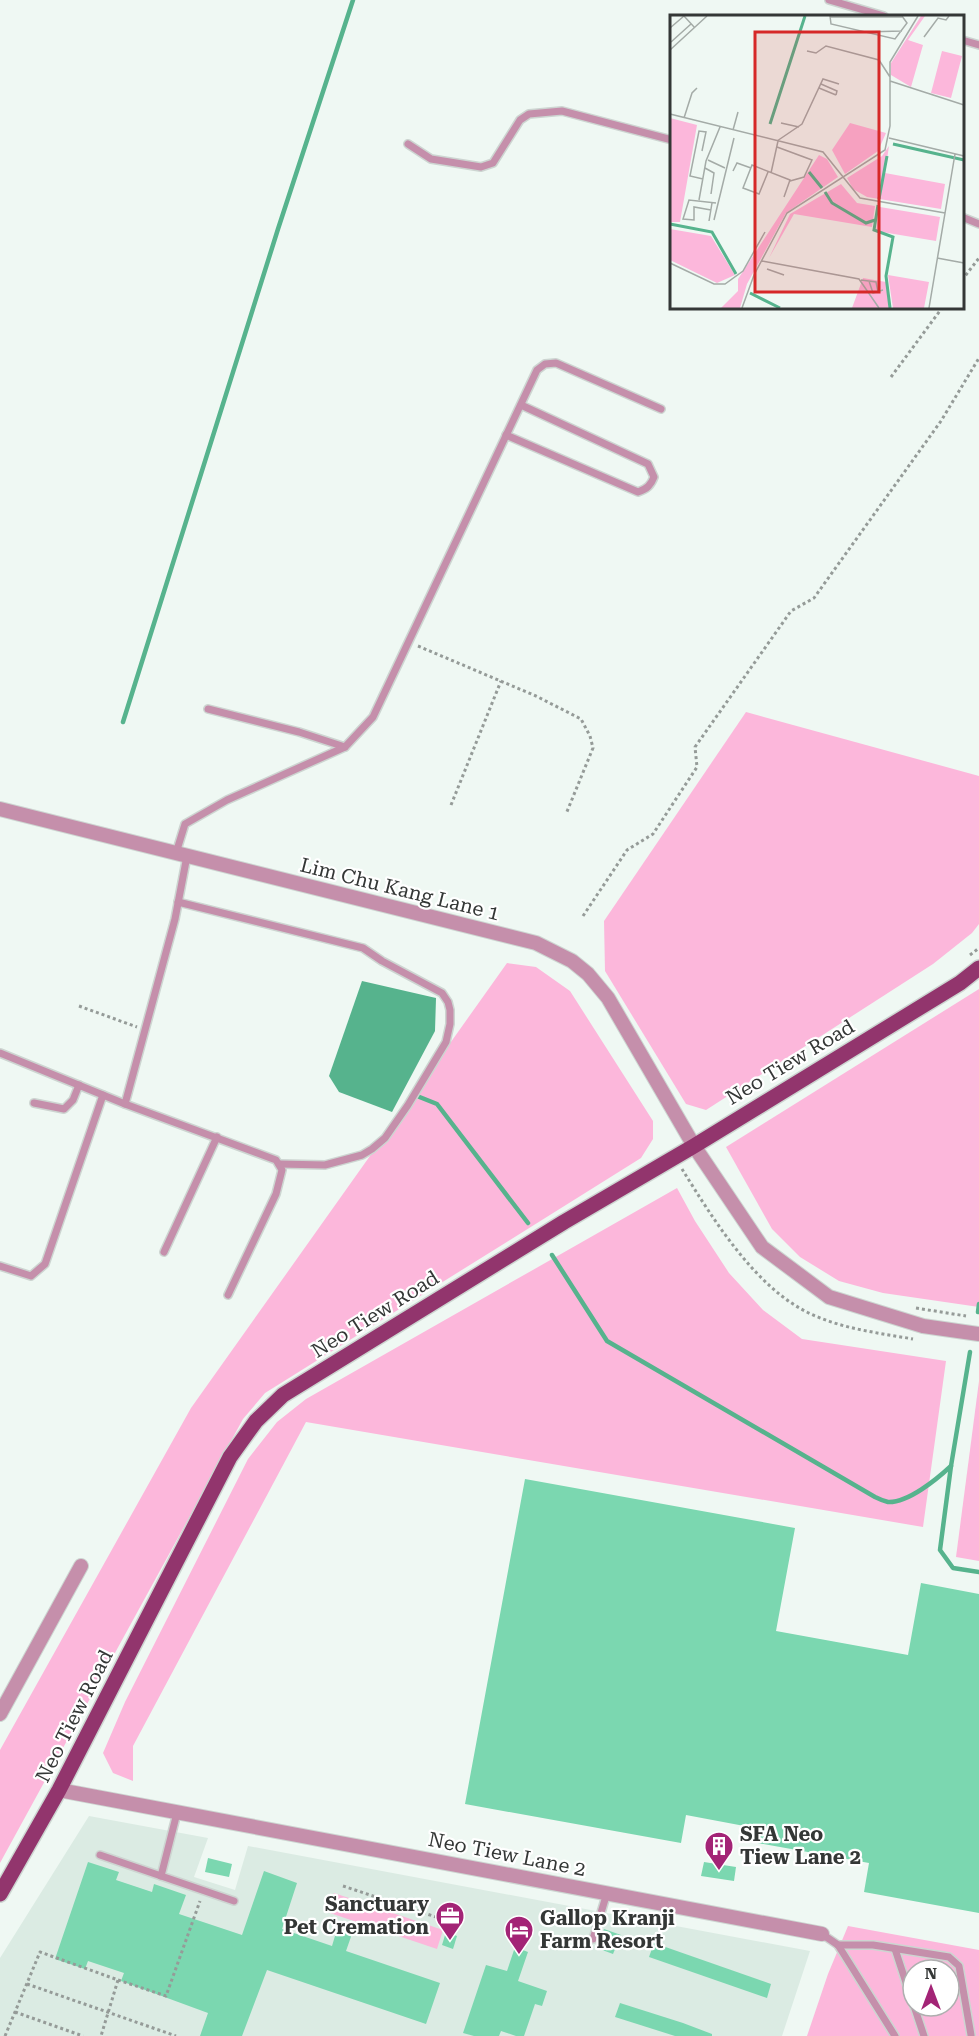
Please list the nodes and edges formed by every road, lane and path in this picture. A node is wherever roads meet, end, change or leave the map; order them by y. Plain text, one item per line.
1 (829, 0) edge
2 (881, 15) edge
3 (964, 40) edge
4 (979, 45) edge
5 (670, 139) edge
6 (408, 144) dead end
7 (964, 217) edge
8 (979, 224) edge
9 (979, 258) edge
10 (964, 279) edge
11 (941, 309) edge
12 (979, 358) edge
13 (891, 377) dead end
14 (521, 405) junction
15 (661, 409) dead end
16 (506, 435) junction
17 (408, 642) junction
18 (501, 681) junction
19 (208, 709) dead end
20 (345, 747) junction
21 (451, 805) dead end
22 (0, 808) edge
23 (566, 814) dead end
24 (182, 854) junction
25 (178, 902) junction
26 (584, 916) dead end
27 (979, 968) edge
28 (79, 1006) dead end
29 (145, 1030) junction
30 (0, 1053) edge
31 (79, 1085) junction
32 (103, 1095) junction
33 (34, 1103) dead end
34 (125, 1104) junction
35 (217, 1137) junction
36 (694, 1146) junction
37 (279, 1164) junction
38 (164, 1252) dead end
39 (0, 1266) edge
40 (228, 1295) dead end
41 (911, 1307) dead end
42 (968, 1316) dead end
43 (979, 1334) edge
44 (81, 1566) dead end
45 (0, 1714) edge
46 (59, 1790) junction
47 (177, 1813) junction
48 (100, 1855) dead end
49 (161, 1876) junction
50 (343, 1886) dead end
51 (204, 1891) junction
52 (607, 1893) junction
53 (0, 1894) edge
54 (234, 1901) dead end
55 (451, 1922) dead end
56 (822, 1934) joint
57 (593, 1939) dead end
58 (838, 1945) junction
59 (895, 1949) junction
60 (901, 1968) edge
61 (118, 1980) junction
62 (27, 1984) junction
63 (15, 2012) junction
64 (108, 2012) junction
65 (918, 2018) edge
66 (979, 2033) edge
67 (5, 2036) edge
68 (83, 2036) edge
69 (100, 2036) edge
70 (176, 2036) edge
71 (895, 2036) edge
72 (924, 2036) edge
73 (970, 2036) edge

1 - 2 lane
3 - 4 lane
5 - 6 lane
7 - 8 lane
9 - 10 path
11 - 13 path
12 - 26 path
14 - 15 lane
14 - 16 lane
14 - 16 lane
16 - 17 lane
17 - 18 path
17 - 20 lane
18 - 21 path
18 - 23 path
19 - 20 lane
20 - 24 lane
22 - 24 street, Lim Chu Kang Lane 1
24 - 25 lane
24 - 36 street, Lim Chu Kang Lane 1
25 - 29 lane
25 - 37 lane
27 - 36 main road, Neo Tiew Road
28 - 29 path
29 - 34 lane
30 - 31 lane
31 - 32 lane
31 - 33 lane
32 - 34 lane
32 - 39 lane
34 - 35 lane
35 - 37 lane
35 - 38 lane
36 - 43 street, Lim Chu Kang Lane 1
36 - 46 main road, Neo Tiew Road
37 - 40 lane
41 - 42 path
44 - 45 street
46 - 47 street, Neo Tiew Lane 2
46 - 53 main road, Neo Tiew Road
47 - 49 lane
47 - 52 street, Neo Tiew Lane 2
48 - 49 lane
49 - 51 lane
50 - 55 path
51 - 54 lane
51 - 61 path
52 - 56 street, Neo Tiew Lane 2
52 - 57 lane
56 - 58 lane, Neo Tiew Lane 2
58 - 59 lane
58 - 71 lane, Neo Tiew Lane 2
59 - 60 lane
59 - 73 lane
61 - 62 path
61 - 64 path
62 - 63 path
62 - 64 path
63 - 67 path
63 - 68 path
64 - 69 path
64 - 70 path
65 - 72 lane
66 - 73 lane

